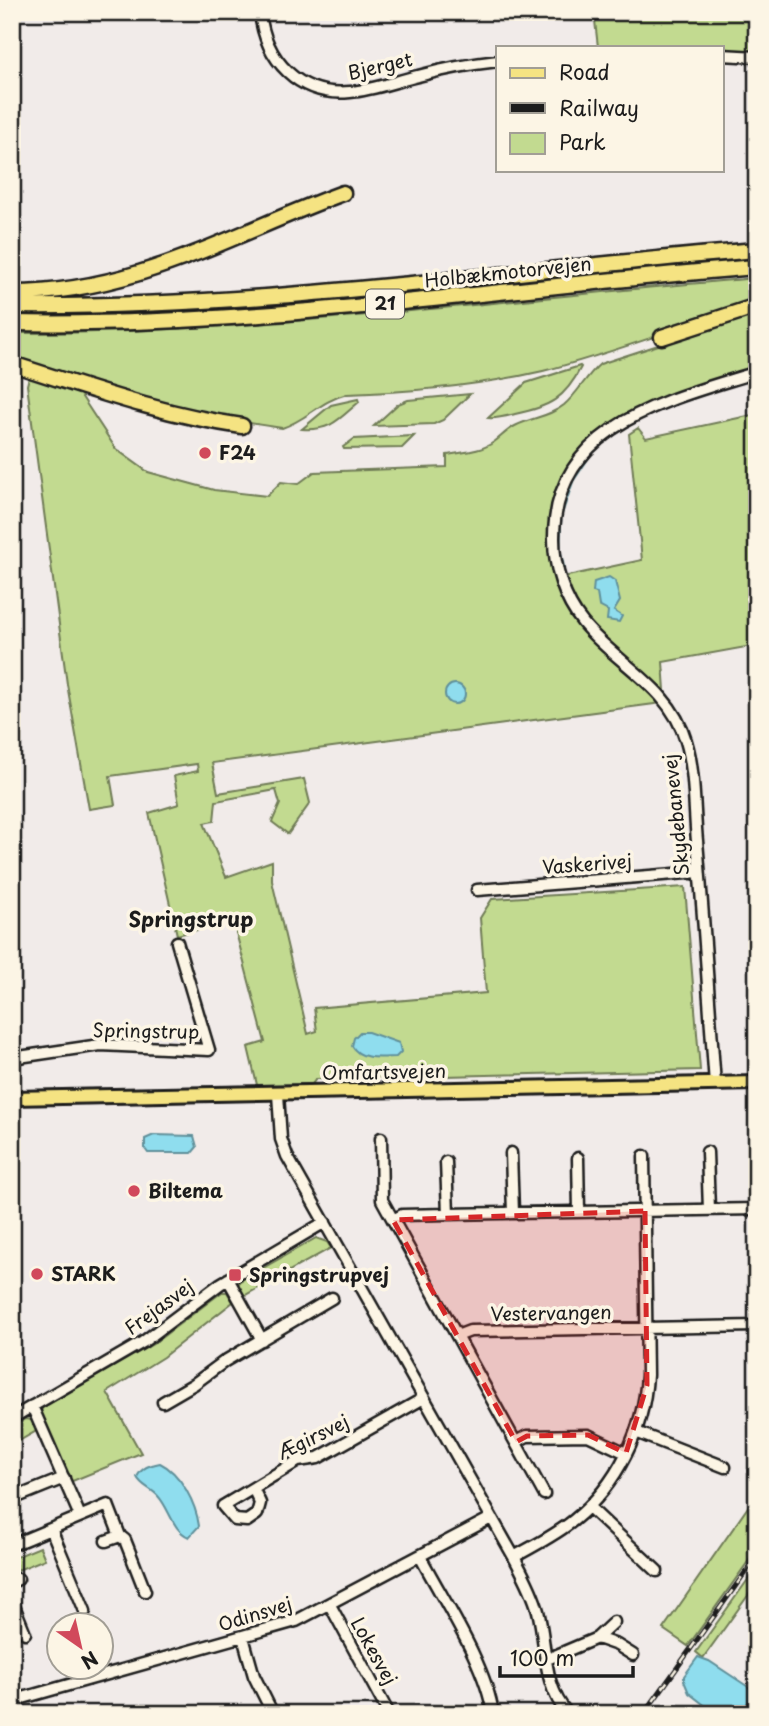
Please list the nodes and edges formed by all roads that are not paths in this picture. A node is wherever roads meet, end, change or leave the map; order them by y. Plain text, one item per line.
1 (260, 12) edge
2 (724, 55) edge
3 (757, 57) edge
4 (496, 61) edge
5 (343, 193) dead end
6 (757, 250) edge
7 (757, 267) edge
8 (12, 293) edge
9 (12, 306) edge
10 (757, 306) edge
11 (12, 323) edge
12 (662, 337) dead end
13 (12, 364) edge
14 (757, 372) edge
15 (242, 426) dead end
16 (699, 873) junction
17 (477, 890) dead end
18 (177, 942) dead end
19 (12, 1058) edge
20 (757, 1083) edge
21 (715, 1084) junction
22 (278, 1094) junction
23 (12, 1098) edge
24 (381, 1138) dead end
25 (511, 1153) dead end
26 (708, 1153) dead end
27 (644, 1156) dead end
28 (578, 1158) dead end
29 (446, 1162) dead end
30 (757, 1209) edge
31 (709, 1210) junction
32 (579, 1211) junction
33 (645, 1211) junction
34 (513, 1213) junction
35 (448, 1214) junction
36 (393, 1220) junction
37 (325, 1222) junction
38 (228, 1279) junction
39 (332, 1297) dead end
40 (757, 1326) edge
41 (647, 1329) junction
42 (457, 1336) junction
43 (262, 1340) junction
44 (424, 1398) junction
45 (163, 1402) dead end
46 (32, 1406) junction
47 (12, 1418) edge
48 (636, 1432) junction
49 (516, 1442) junction
50 (626, 1453) junction
51 (725, 1467) dead end
52 (64, 1478) junction
53 (253, 1488) dead end
54 (544, 1494) dead end
55 (12, 1499) edge
56 (589, 1507) junction
57 (80, 1516) junction
58 (491, 1518) junction
59 (51, 1529) junction
60 (120, 1536) junction
61 (106, 1541) dead end
62 (12, 1545) edge
63 (420, 1556) junction
64 (514, 1557) junction
65 (657, 1571) dead end
66 (145, 1591) dead end
67 (12, 1601) edge
68 (330, 1605) junction
69 (85, 1610) edge
70 (614, 1622) dead end
71 (25, 1633) dead end
72 (243, 1637) junction
73 (597, 1637) junction
74 (633, 1654) dead end
75 (545, 1660) junction
76 (12, 1701) edge
77 (273, 1714) edge
78 (389, 1714) edge
79 (493, 1714) edge
80 (568, 1714) edge

1 - 4 street, Bjerget
2 - 3 street
5 - 8 highway
6 - 9 highway, Holbækmotorvejen / 21
7 - 11 highway, Holbækmotorvejen / 21
10 - 12 highway
13 - 15 highway
14 - 16 street, Skydebanevej
16 - 17 street, Vaskerivej
16 - 21 street, Skydebanevej
18 - 19 street, Springstrup
20 - 21 main road, Omfartsvejen
21 - 22 main road, Omfartsvejen
22 - 23 main road, Omfartsvejen
22 - 37 street
24 - 36 street
25 - 34 street
26 - 31 street
27 - 33 street
28 - 32 street
29 - 35 street
30 - 31 street
31 - 33 street
32 - 33 street
32 - 34 street
33 - 41 street
34 - 35 street
35 - 36 street
36 - 42 street
37 - 38 street, Frejasvej
37 - 44 street
38 - 43 street
38 - 46 street, Frejasvej
39 - 43 street
40 - 41 street, Vestervangen
41 - 42 street, Vestervangen
41 - 48 street
42 - 49 street
43 - 45 street
44 - 53 street, Ægirsvej
44 - 58 street
46 - 47 street, Frejasvej
46 - 52 street
48 - 50 street
48 - 51 street
49 - 50 street
49 - 54 street
50 - 56 street
52 - 55 street
52 - 57 street
56 - 64 street
56 - 65 street
57 - 59 street
57 - 60 street
58 - 63 street, Odinsvej
58 - 64 street
59 - 62 street
59 - 69 street
60 - 61 street
60 - 66 street
63 - 68 street, Odinsvej
63 - 79 street
64 - 75 street
67 - 71 street
68 - 72 street, Odinsvej
68 - 78 street, Lokesvej
70 - 73 street
72 - 76 street, Odinsvej
72 - 77 street
73 - 74 street
73 - 75 street
75 - 80 street

